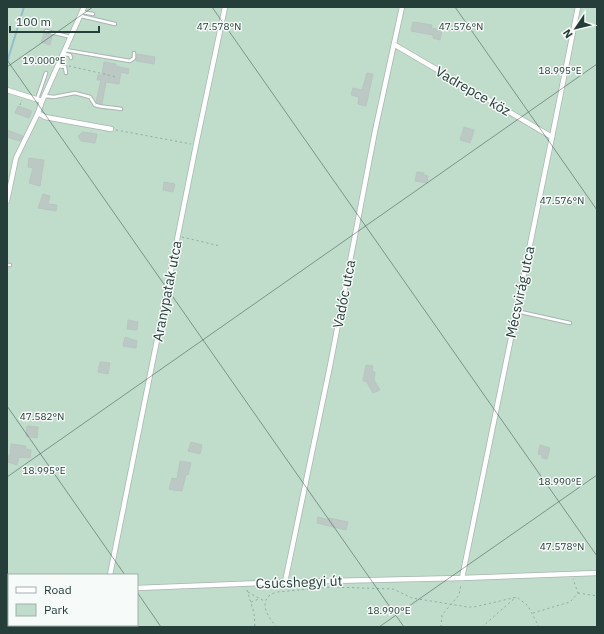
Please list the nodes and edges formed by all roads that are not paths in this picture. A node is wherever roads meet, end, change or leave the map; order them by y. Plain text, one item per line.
1 (84, 7) edge
2 (225, 7) edge
3 (402, 7) edge
4 (578, 7) edge
5 (81, 14) junction
6 (93, 14) dead end
7 (114, 24) dead end
8 (46, 31) dead end
9 (71, 37) junction
10 (394, 45) junction
11 (64, 52) junction
12 (134, 53) dead end
13 (71, 58) dead end
14 (58, 66) junction
15 (46, 73) dead end
16 (66, 73) dead end
17 (7, 90) edge
18 (44, 96) junction
19 (39, 100) junction
20 (121, 109) dead end
21 (38, 113) junction
22 (111, 129) road end
23 (552, 137) junction
24 (9, 182) edge
25 (7, 201) edge
26 (516, 311) junction
27 (570, 323) dead end
28 (597, 573) edge
29 (110, 574) edge
30 (462, 578) junction
31 (285, 582) junction
32 (138, 588) edge

1 - 5 street
2 - 29 street, Aranypatak utca
3 - 10 street, Vadóc utca
4 - 23 street, Mécsvirág utca
5 - 6 lane
5 - 7 lane
5 - 9 street
8 - 9 lane
9 - 11 street
10 - 23 street, Vadrepce köz
10 - 31 street, Vadóc utca
11 - 12 lane
11 - 13 lane
11 - 14 street
14 - 16 lane
14 - 18 street
15 - 19 lane
17 - 19 street
18 - 19 street
18 - 20 lane
19 - 21 street
21 - 22 street
21 - 24 street
23 - 26 street, Mécsvirág utca
24 - 25 street
26 - 27 lane
26 - 30 street, Mécsvirág utca
28 - 30 street, Csúcshegyi út
30 - 31 street, Csúcshegyi út
31 - 32 street, Csúcshegyi út

